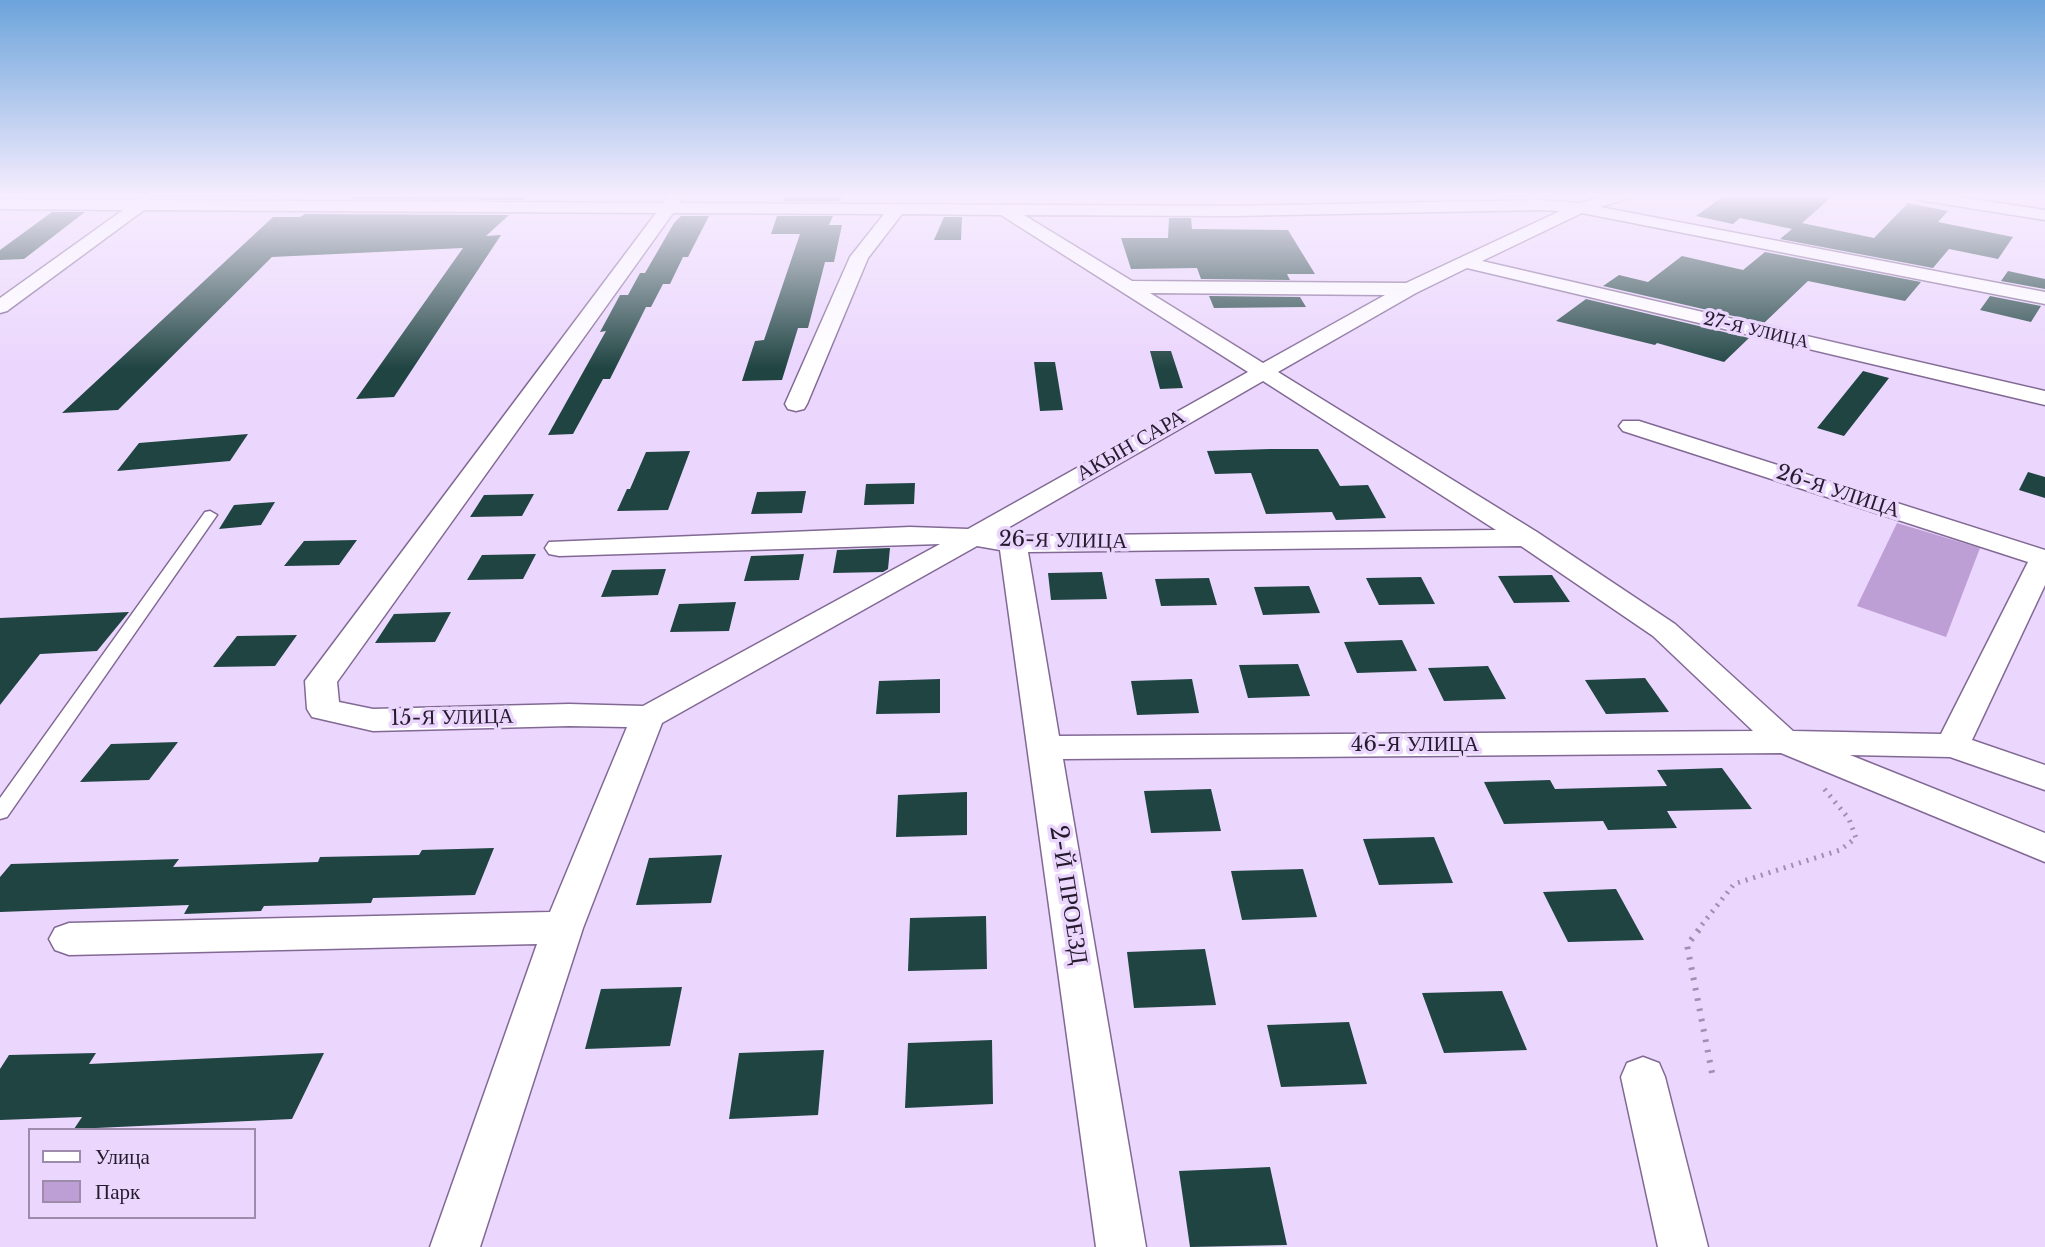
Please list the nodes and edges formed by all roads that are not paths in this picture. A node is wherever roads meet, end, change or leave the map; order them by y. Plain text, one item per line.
1 (69, 253) edge
2 (634, 253) edge
3 (862, 253) edge
4 (1074, 253) edge
5 (1484, 253) edge
6 (1827, 253) edge
7 (1467, 263) junction
8 (1128, 287) junction
9 (1409, 289) junction
10 (8, 295) edge
11 (2045, 298) edge
12 (0, 307) edge
13 (1262, 371) junction
14 (2045, 398) edge
15 (796, 404) dead end
16 (1631, 426) dead end
17 (210, 515) dead end
18 (973, 537) junction
19 (1527, 538) junction
20 (1013, 544) junction
21 (559, 548) dead end
22 (2045, 558) edge
23 (648, 717) junction
24 (1785, 742) junction
25 (1952, 746) junction
26 (1045, 748) junction
27 (2045, 778) edge
28 (0, 812) edge
29 (2045, 848) edge
30 (563, 929) junction
31 (69, 939) dead end
32 (1643, 1077) dead end
33 (455, 1247) edge
34 (1121, 1247) edge
35 (1683, 1247) edge

1 - 10 street
2 - 23 street, 15-Я УЛИЦА
3 - 15 street
4 - 8 street
5 - 7 street, АКЫН САРА
6 - 11 street
7 - 9 street, АКЫН САРА
7 - 14 street, 27-Я УЛИЦА
8 - 9 street
8 - 13 street
9 - 13 street, АКЫН САРА
10 - 12 street
13 - 18 street, АКЫН САРА
13 - 19 street
16 - 22 street, 26-Я УЛИЦА
17 - 28 lane
18 - 20 street, 26-Я УЛИЦА
18 - 21 street, 26-Я УЛИЦА
18 - 23 street, АКЫН САРА
19 - 20 street, 26-Я УЛИЦА
19 - 24 street
20 - 26 street, 2-Й ПРОЕЗД
22 - 25 street
23 - 30 street
24 - 25 street, 46-Я УЛИЦА
24 - 26 street, 46-Я УЛИЦА
24 - 29 street, 46-Я УЛИЦА
25 - 27 street, 46-Я УЛИЦА
26 - 34 street, 2-Й ПРОЕЗД
30 - 31 street
30 - 33 street
32 - 35 street

